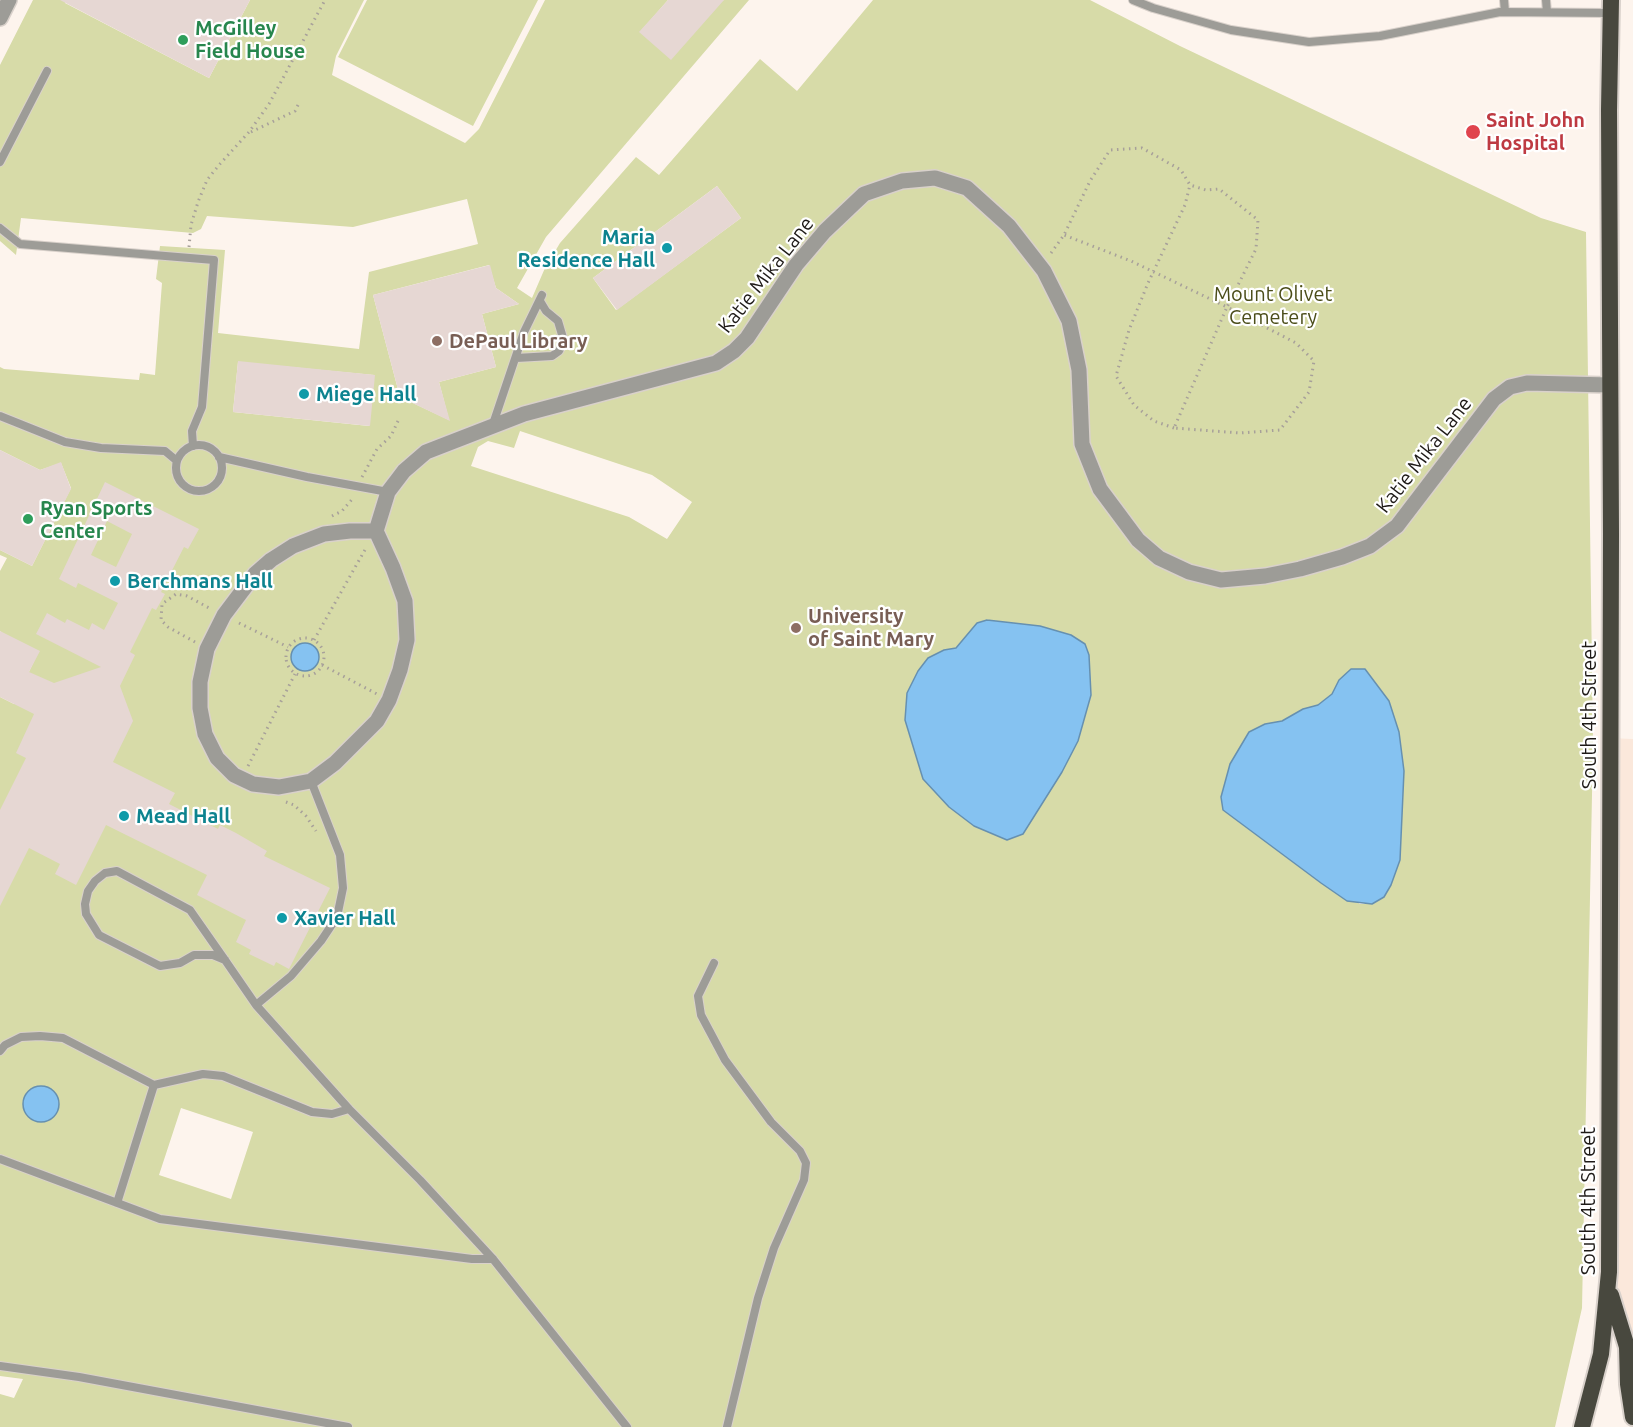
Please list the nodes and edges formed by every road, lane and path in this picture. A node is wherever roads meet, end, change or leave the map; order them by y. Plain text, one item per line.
1 (9, 0) edge
2 (325, 0) edge
3 (1133, 0) edge
4 (1504, 0) edge
5 (1546, 0) edge
6 (1611, 7) edge
7 (1505, 12) junction
8 (1547, 12) junction
9 (0, 18) edge
10 (47, 71) dead end
11 (300, 101) dead end
12 (249, 132) junction
13 (0, 162) edge
14 (1190, 185) junction
15 (0, 228) edge
16 (1064, 235) junction
17 (187, 258) junction
18 (1041, 266) junction
19 (1153, 272) junction
20 (1227, 307) junction
21 (516, 358) junction
22 (1610, 385) junction
23 (0, 416) edge
24 (398, 421) dead end
25 (492, 426) junction
26 (1174, 428) junction
27 (193, 446) junction
28 (219, 457) junction
29 (177, 461) junction
30 (358, 487) junction
31 (388, 492) junction
32 (328, 518) dead end
33 (376, 531) junction
34 (201, 638) dead end
35 (314, 640) junction
36 (199, 645) dead end
37 (322, 665) junction
38 (295, 674) junction
39 (389, 700) junction
40 (242, 778) junction
41 (311, 781) junction
42 (284, 801) dead end
43 (316, 831) dead end
44 (225, 960) junction
45 (714, 963) dead end
46 (256, 1005) junction
47 (0, 1051) edge
48 (154, 1085) junction
49 (349, 1109) junction
50 (0, 1159) edge
51 (117, 1203) junction
52 (493, 1259) junction
53 (1608, 1287) junction
54 (0, 1366) edge
55 (1633, 1417) edge
56 (348, 1427) edge
57 (627, 1427) edge
58 (727, 1427) edge
59 (1582, 1427) edge

1 - 9 street
2 - 12 path
3 - 7 lane
4 - 7 lane
5 - 8 lane
6 - 8 lane
6 - 22 highway, South 4th Street
7 - 8 lane
10 - 13 lane
11 - 12 path
12 - 17 path
14 - 16 path
14 - 19 path
14 - 20 path
15 - 17 lane
16 - 18 path
16 - 19 path
17 - 27 lane
18 - 22 street, Katie Mika Lane
18 - 25 street, Katie Mika Lane
19 - 20 path
19 - 26 path
20 - 26 path
20 - 26 path
21 - 21 lane
21 - 25 lane
22 - 53 highway, South 4th Street
23 - 29 lane
24 - 30 path
25 - 31 street, Katie Mika Lane
27 - 28 lane
27 - 29 lane
28 - 29 lane
28 - 30 lane
30 - 31 lane
30 - 32 path
31 - 33 street
33 - 35 path
33 - 39 street
33 - 40 street
34 - 36 path
35 - 37 path
35 - 38 path
37 - 38 path
37 - 39 path
38 - 40 path
39 - 41 street
40 - 41 street
41 - 46 lane
42 - 43 path
44 - 44 lane
44 - 46 lane
45 - 58 lane
46 - 49 lane
47 - 48 lane
48 - 49 lane
48 - 51 lane
49 - 52 lane
50 - 51 lane
51 - 52 lane
52 - 57 lane
53 - 55 highway
53 - 59 highway, South 4th Street
54 - 56 lane

